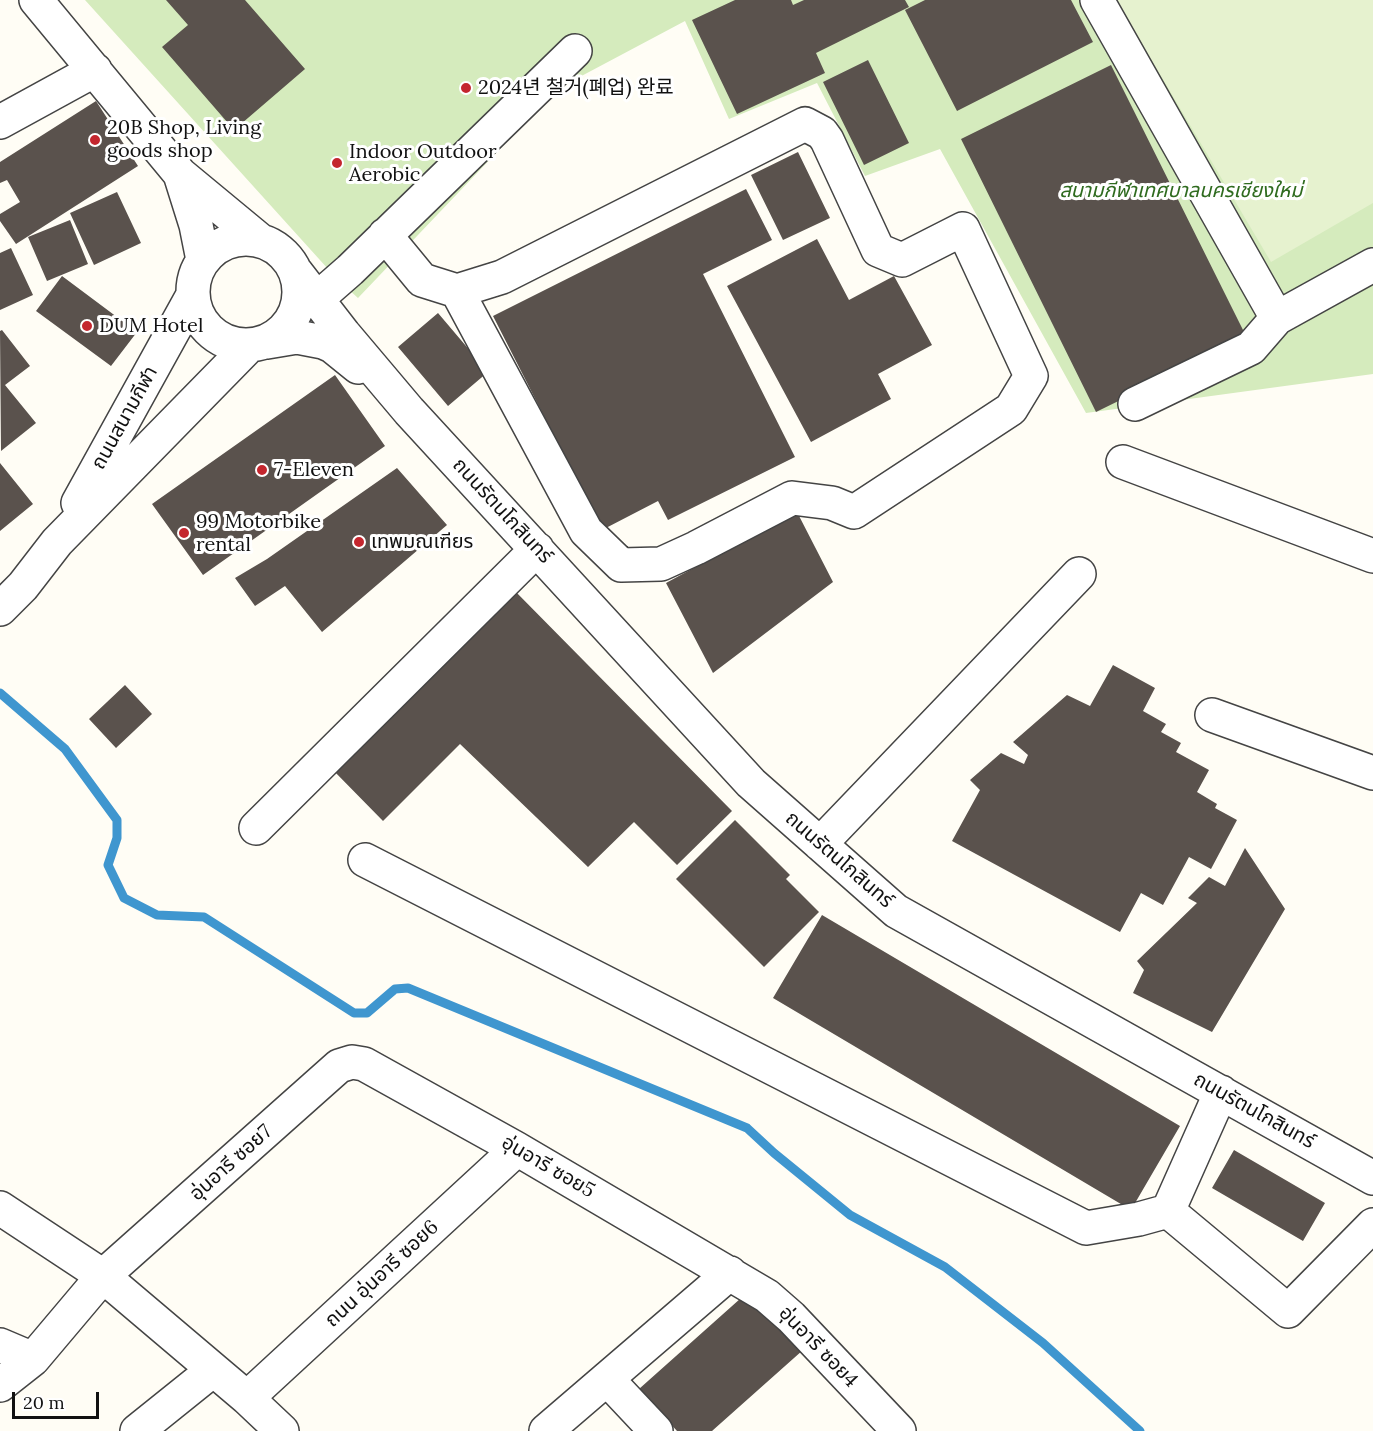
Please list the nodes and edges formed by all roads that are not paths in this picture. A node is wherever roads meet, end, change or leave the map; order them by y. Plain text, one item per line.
1 (36, 0) edge
2 (1097, 0) edge
3 (575, 51) dead end
4 (94, 70) junction
5 (0, 122) edge
6 (180, 174) junction
7 (385, 235) junction
8 (261, 241) junction
9 (203, 260) junction
10 (1373, 265) edge
11 (296, 272) junction
12 (457, 291) junction
13 (193, 295) junction
14 (318, 298) junction
15 (1277, 318) junction
16 (258, 344) junction
17 (1135, 404) dead end
18 (409, 411) junction
19 (1122, 462) dead end
20 (57, 542) junction
21 (537, 549) junction
22 (1373, 556) edge
23 (1079, 574) dead end
24 (0, 609) edge
25 (1212, 715) dead end
26 (1373, 773) edge
27 (256, 828) dead end
28 (820, 844) junction
29 (365, 860) dead end
30 (364, 1064) joint
31 (1221, 1092) junction
32 (517, 1149) junction
33 (1373, 1178) edge
34 (0, 1208) edge
35 (1168, 1210) junction
36 (1373, 1225) edge
37 (730, 1273) junction
38 (103, 1276) junction
39 (0, 1345) edge
40 (33, 1359) junction
41 (213, 1370) junction
42 (607, 1379) junction
43 (0, 1385) edge
44 (247, 1398) junction
45 (138, 1431) edge
46 (282, 1431) edge
47 (546, 1431) edge
48 (656, 1431) edge
49 (899, 1431) edge

1 - 4 street
2 - 15 street
3 - 7 street
4 - 5 street
4 - 6 street
6 - 8 street
6 - 9 street
7 - 12 street
7 - 14 street
8 - 9 street
8 - 11 street
9 - 13 street
10 - 15 street
11 - 14 street, ถนนรัตนโกสินทร์
11 - 16 street
12 - 12 street
13 - 16 street
13 - 20 street, ถนนสนามกีฬา
14 - 18 street, ถนนรัตนโกสินทร์
15 - 17 street
16 - 18 street, ถนนรัตนโกสินทร์
16 - 20 street, ถนนสนามกีฬา
18 - 21 street, ถนนรัตนโกสินทร์
19 - 22 street
20 - 24 street, ถนนสนามกีฬา
21 - 27 street
21 - 28 street, ถนนรัตนโกสินทร์
23 - 28 street
25 - 26 street
28 - 31 street, ถนนรัตนโกสินทร์
29 - 35 street
30 - 32 street, อุ่นอารี ซอย5
30 - 38 street, อุ่นอารี ซอย7
31 - 33 street, ถนนรัตนโกสินทร์
31 - 35 street
32 - 37 street, อุ่นอารี ซอย5
32 - 44 street, ถนน อุ่นอารี ซอย6
34 - 38 street
35 - 36 street
37 - 42 street
37 - 49 street, อุ่นอารี ซอย4
38 - 40 street, อุ่นอารี ซอย7
38 - 41 street
39 - 40 street
40 - 43 street, อุ่นอารี ซอย7
41 - 44 street
41 - 45 street
42 - 47 street
42 - 48 street
44 - 46 street

